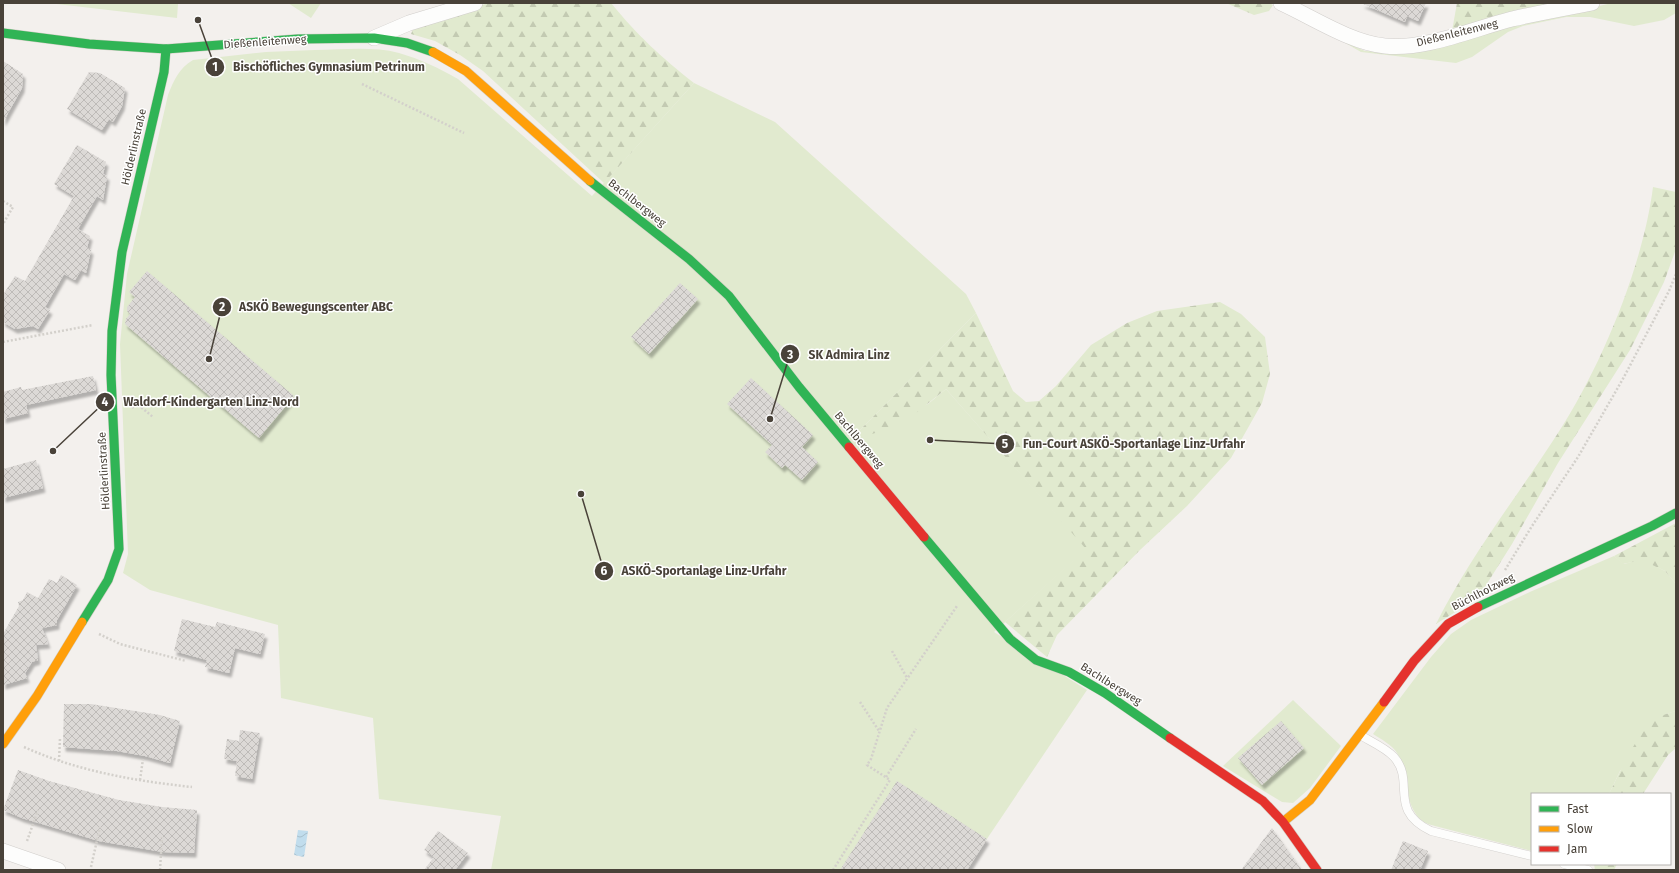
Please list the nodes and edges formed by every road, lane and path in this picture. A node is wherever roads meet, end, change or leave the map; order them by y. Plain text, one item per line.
1 (475, 3) edge
2 (1281, 3) edge
3 (1592, 3) edge
4 (3, 33) edge
5 (374, 38) junction
6 (166, 49) junction
7 (362, 84) dead end
8 (464, 133) dead end
9 (3, 201) edge
10 (3, 224) edge
11 (1676, 274) edge
12 (94, 325) dead end
13 (3, 342) edge
14 (137, 404) dead end
15 (153, 417) dead end
16 (1676, 513) edge
17 (971, 594) junction
18 (1497, 597) junction
19 (82, 623) junction
20 (892, 651) dead end
21 (186, 661) dead end
22 (908, 678) junction
23 (860, 702) dead end
24 (916, 729) dead end
25 (879, 731) junction
26 (1360, 735) junction
27 (60, 738) dead end
28 (4, 743) edge
29 (143, 759) dead end
30 (59, 761) junction
31 (886, 777) junction
32 (140, 780) junction
33 (192, 787) dead end
34 (38, 810) dead end
35 (1283, 822) junction
36 (100, 827) dead end
37 (162, 837) dead end
38 (25, 847) dead end
39 (3, 851) edge
40 (1531, 856) edge
41 (1568, 865) edge
42 (91, 867) dead end
43 (58, 870) edge
44 (160, 870) edge
45 (833, 870) edge
46 (1317, 870) edge
47 (1588, 870) edge

1 - 5 street, Dießenleitenweg
2 - 3 street, Dießenleitenweg
4 - 6 street, Dießenleitenweg
5 - 6 street, Dießenleitenweg
5 - 17 street, Bachlbergweg
6 - 19 street, Hölderlinstraße
7 - 8 path
9 - 10 path
11 - 18 path
12 - 13 path
14 - 15 path
16 - 18 street, Büchlholzweg
17 - 22 path
17 - 35 street, Bachlbergweg
18 - 26 street, Büchlholzweg
19 - 21 path
19 - 28 street, Hölderlinstraße
20 - 22 path
22 - 25 path
23 - 25 path
24 - 31 path
25 - 31 path
26 - 35 street, Büchlholzweg
26 - 40 lane
27 - 30 path
28 - 30 path
29 - 32 path
30 - 32 path
31 - 45 path
32 - 33 path
34 - 38 path
35 - 46 street, Bachlbergweg
36 - 42 path
37 - 44 path
39 - 43 street
41 - 47 lane

